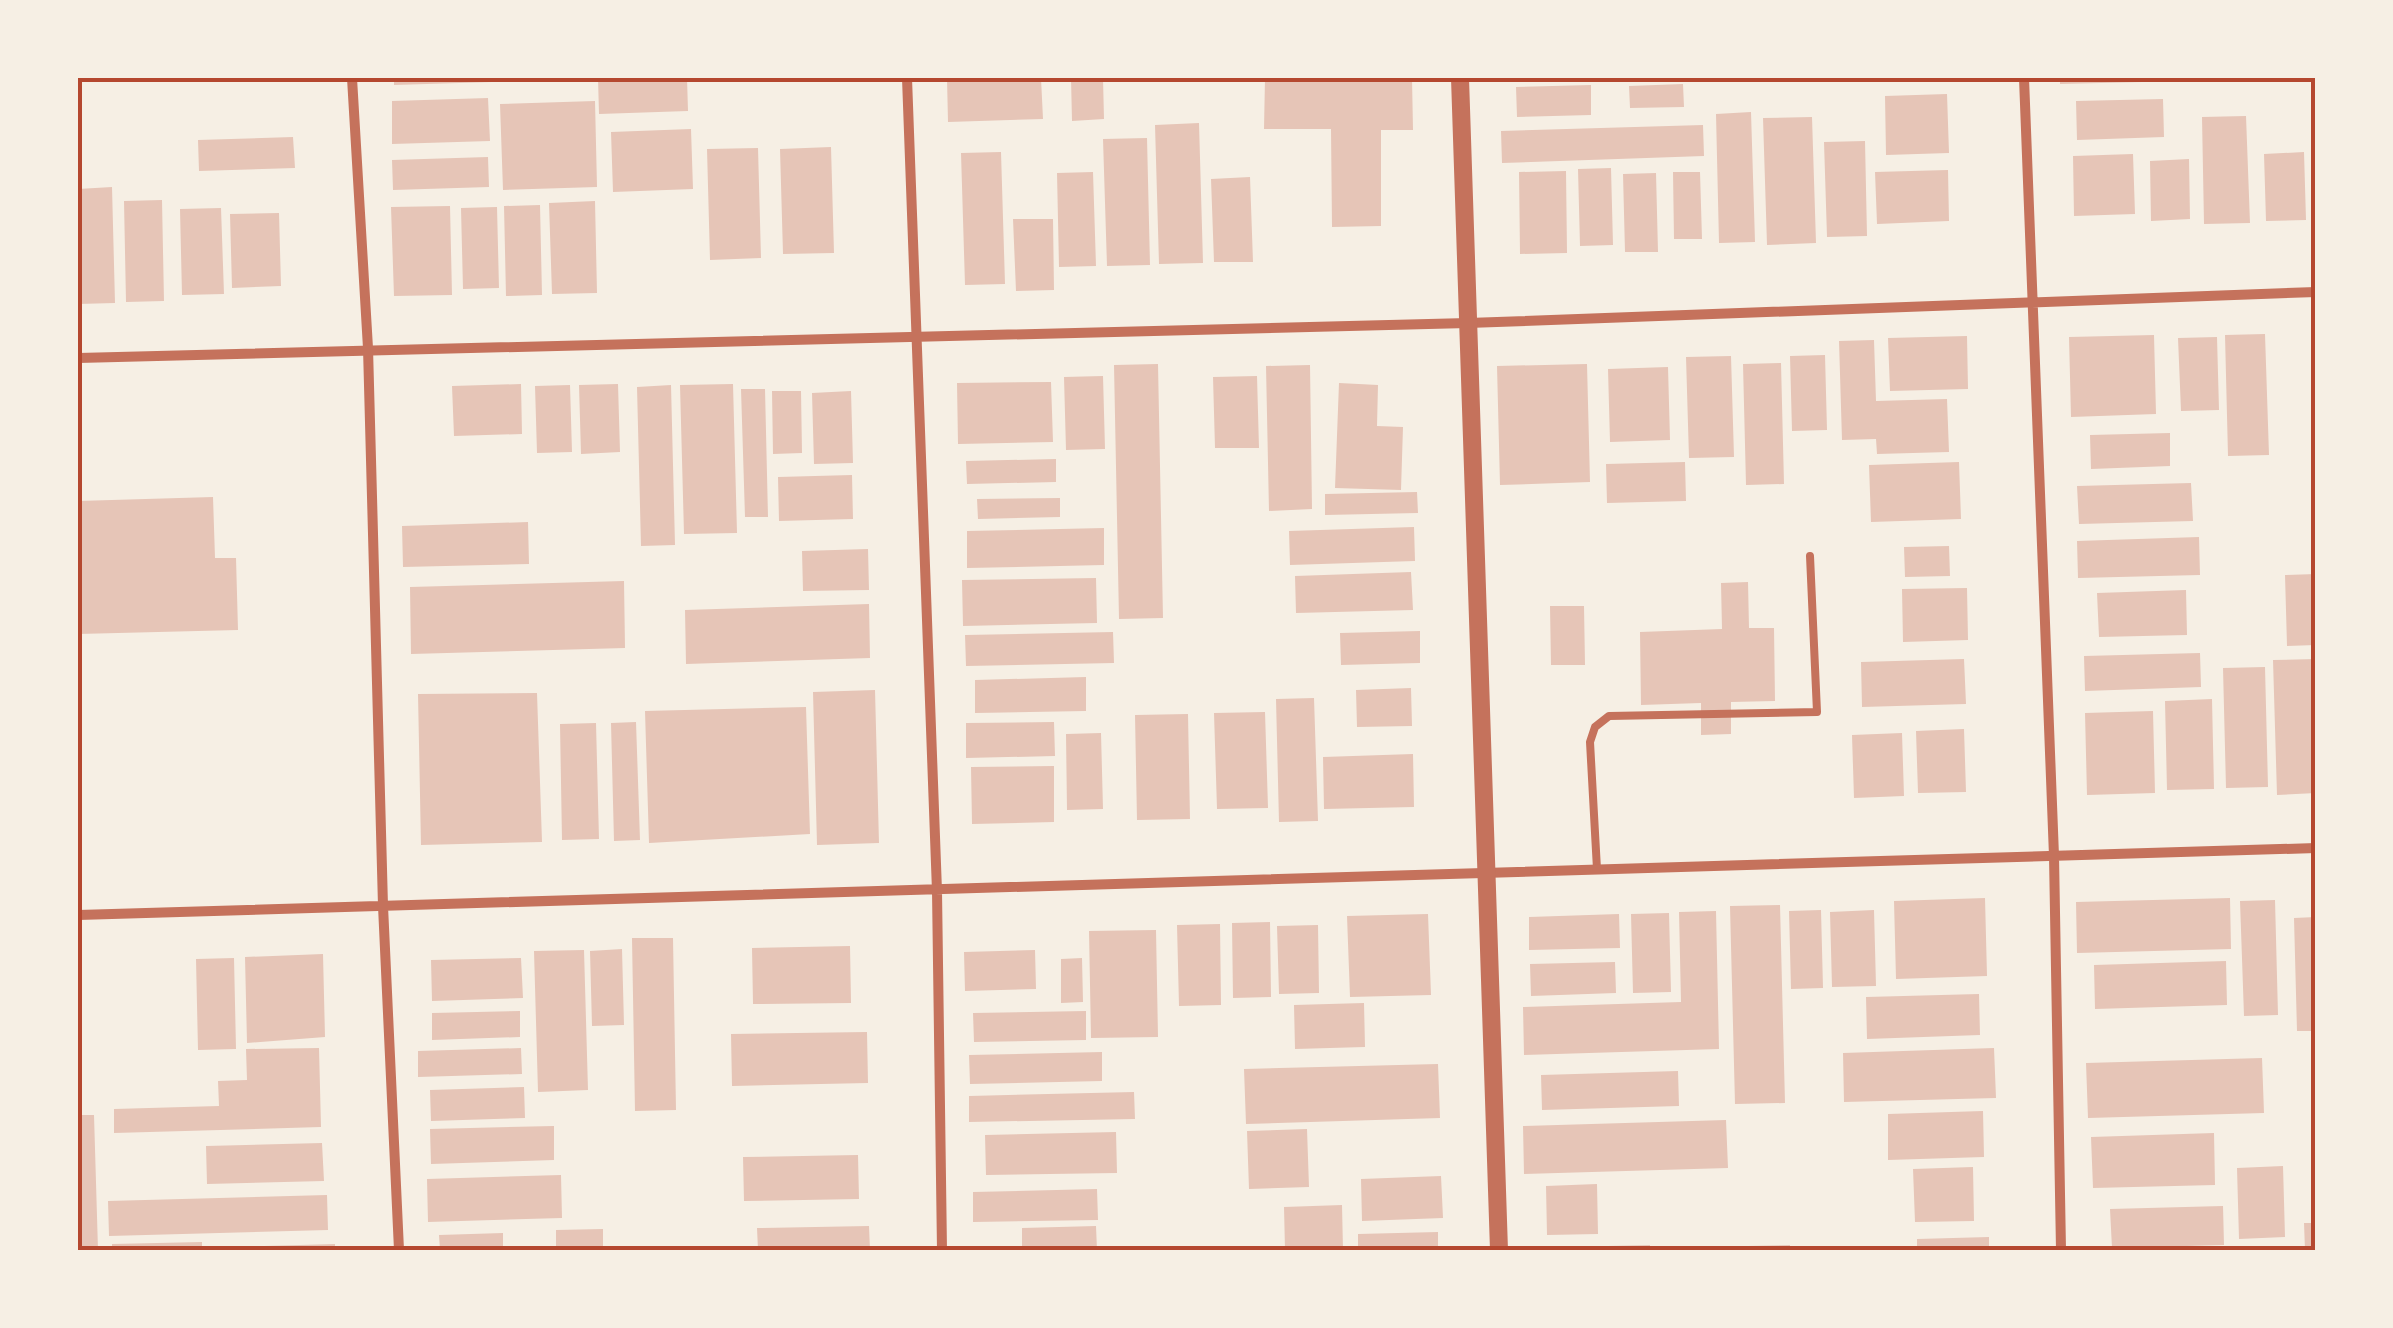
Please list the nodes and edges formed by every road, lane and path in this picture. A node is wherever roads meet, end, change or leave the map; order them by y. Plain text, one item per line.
1 (352, 78) edge
2 (907, 78) edge
3 (1460, 78) edge
4 (2024, 78) edge
5 (2316, 292) edge
6 (2033, 303) junction
7 (1468, 323) junction
8 (917, 337) junction
9 (368, 348) junction
10 (78, 358) edge
11 (1810, 556) dead end
12 (2316, 848) edge
13 (2054, 856) junction
14 (1596, 869) junction
15 (1488, 872) junction
16 (936, 891) junction
17 (382, 906) junction
18 (78, 915) edge
19 (399, 1250) edge
20 (942, 1250) edge
21 (1499, 1250) edge
22 (2061, 1250) edge

1 - 9 street
2 - 8 street
3 - 7 street
4 - 6 street
5 - 6 street
6 - 7 street
6 - 13 street
7 - 8 street
7 - 15 street
8 - 9 street
8 - 16 street
9 - 10 street
9 - 17 street
11 - 14 lane
12 - 13 street
13 - 14 street
13 - 22 street
14 - 15 street
15 - 16 street
15 - 21 street
16 - 17 street
16 - 20 street
17 - 18 street
17 - 19 street

